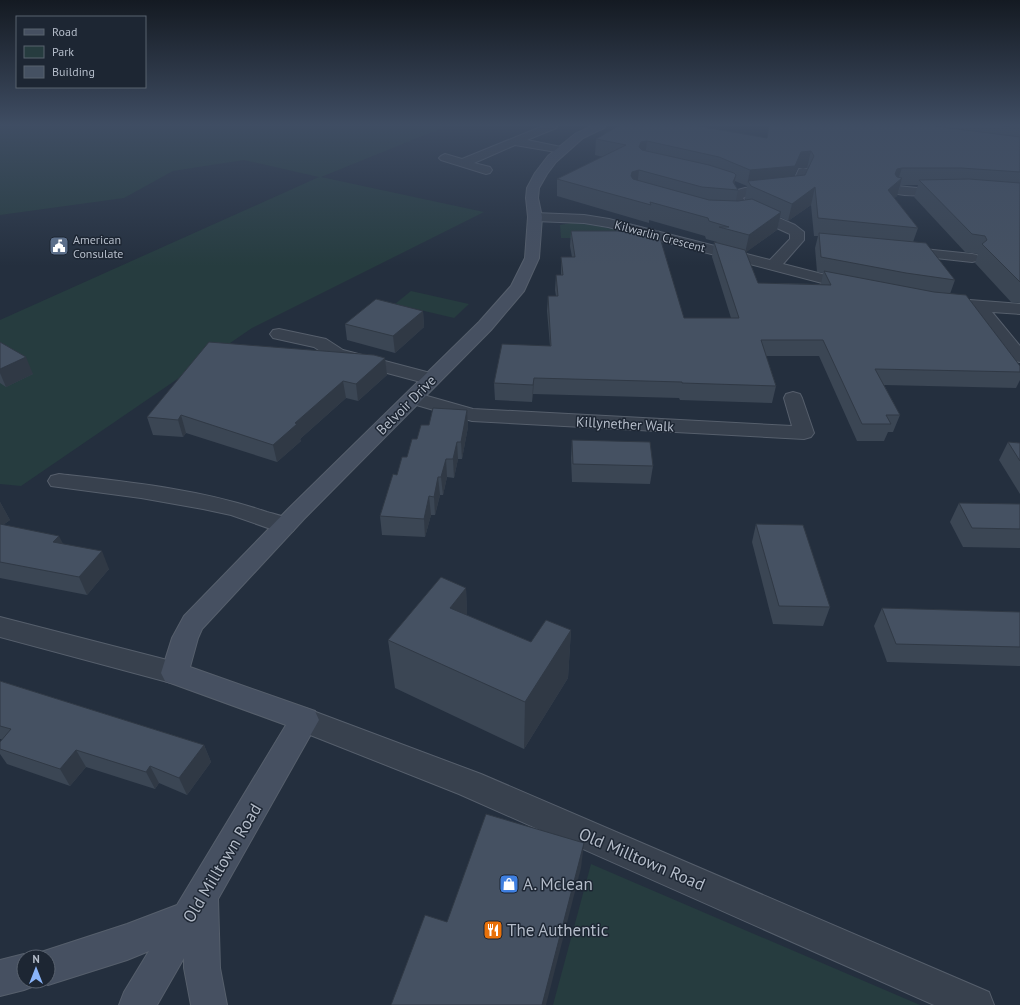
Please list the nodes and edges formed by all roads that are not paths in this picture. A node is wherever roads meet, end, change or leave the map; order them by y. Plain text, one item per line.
1 (804, 172) dead end
2 (541, 173) edge
3 (731, 185) edge
4 (897, 190) edge
5 (956, 190) edge
6 (745, 192) junction
7 (750, 211) junction
8 (730, 214) edge
9 (535, 217) junction
10 (797, 240) junction
11 (813, 242) dead end
12 (893, 250) edge
13 (972, 258) dead end
14 (772, 266) junction
15 (867, 290) edge
16 (929, 301) edge
17 (980, 307) junction
18 (1020, 309) edge
19 (279, 334) dead end
20 (1020, 357) edge
21 (432, 379) junction
22 (413, 398) junction
23 (793, 398) dead end
24 (59, 481) dead end
25 (284, 526) junction
26 (0, 627) edge
27 (175, 674) junction
28 (305, 720) junction
29 (195, 907) junction
30 (56, 964) edge
31 (16, 974) edge
32 (0, 978) edge
33 (137, 1005) edge
34 (209, 1005) edge
35 (976, 1005) edge

1 - 6 street
2 - 9 street, Belvoir Drive
3 - 6 street
4 - 5 street
6 - 7 street
7 - 8 street
7 - 10 street
9 - 14 street, Kilwarlin Crescent
9 - 21 street, Belvoir Drive
10 - 11 street
10 - 14 street
12 - 13 street
14 - 15 street, Kilwarlin Crescent
16 - 17 street
17 - 18 street
17 - 20 street
19 - 21 street
21 - 22 street, Belvoir Drive
22 - 23 street, Killynether Walk
22 - 25 street, Belvoir Drive
24 - 25 street
25 - 27 street, Belvoir Drive
26 - 27 street, Old Milltown Road
27 - 28 street, Old Milltown Road
28 - 29 street, Old Milltown Road
28 - 35 street, Old Milltown Road
29 - 30 street
29 - 33 street, Old Milltown Road
29 - 34 street
31 - 32 street

